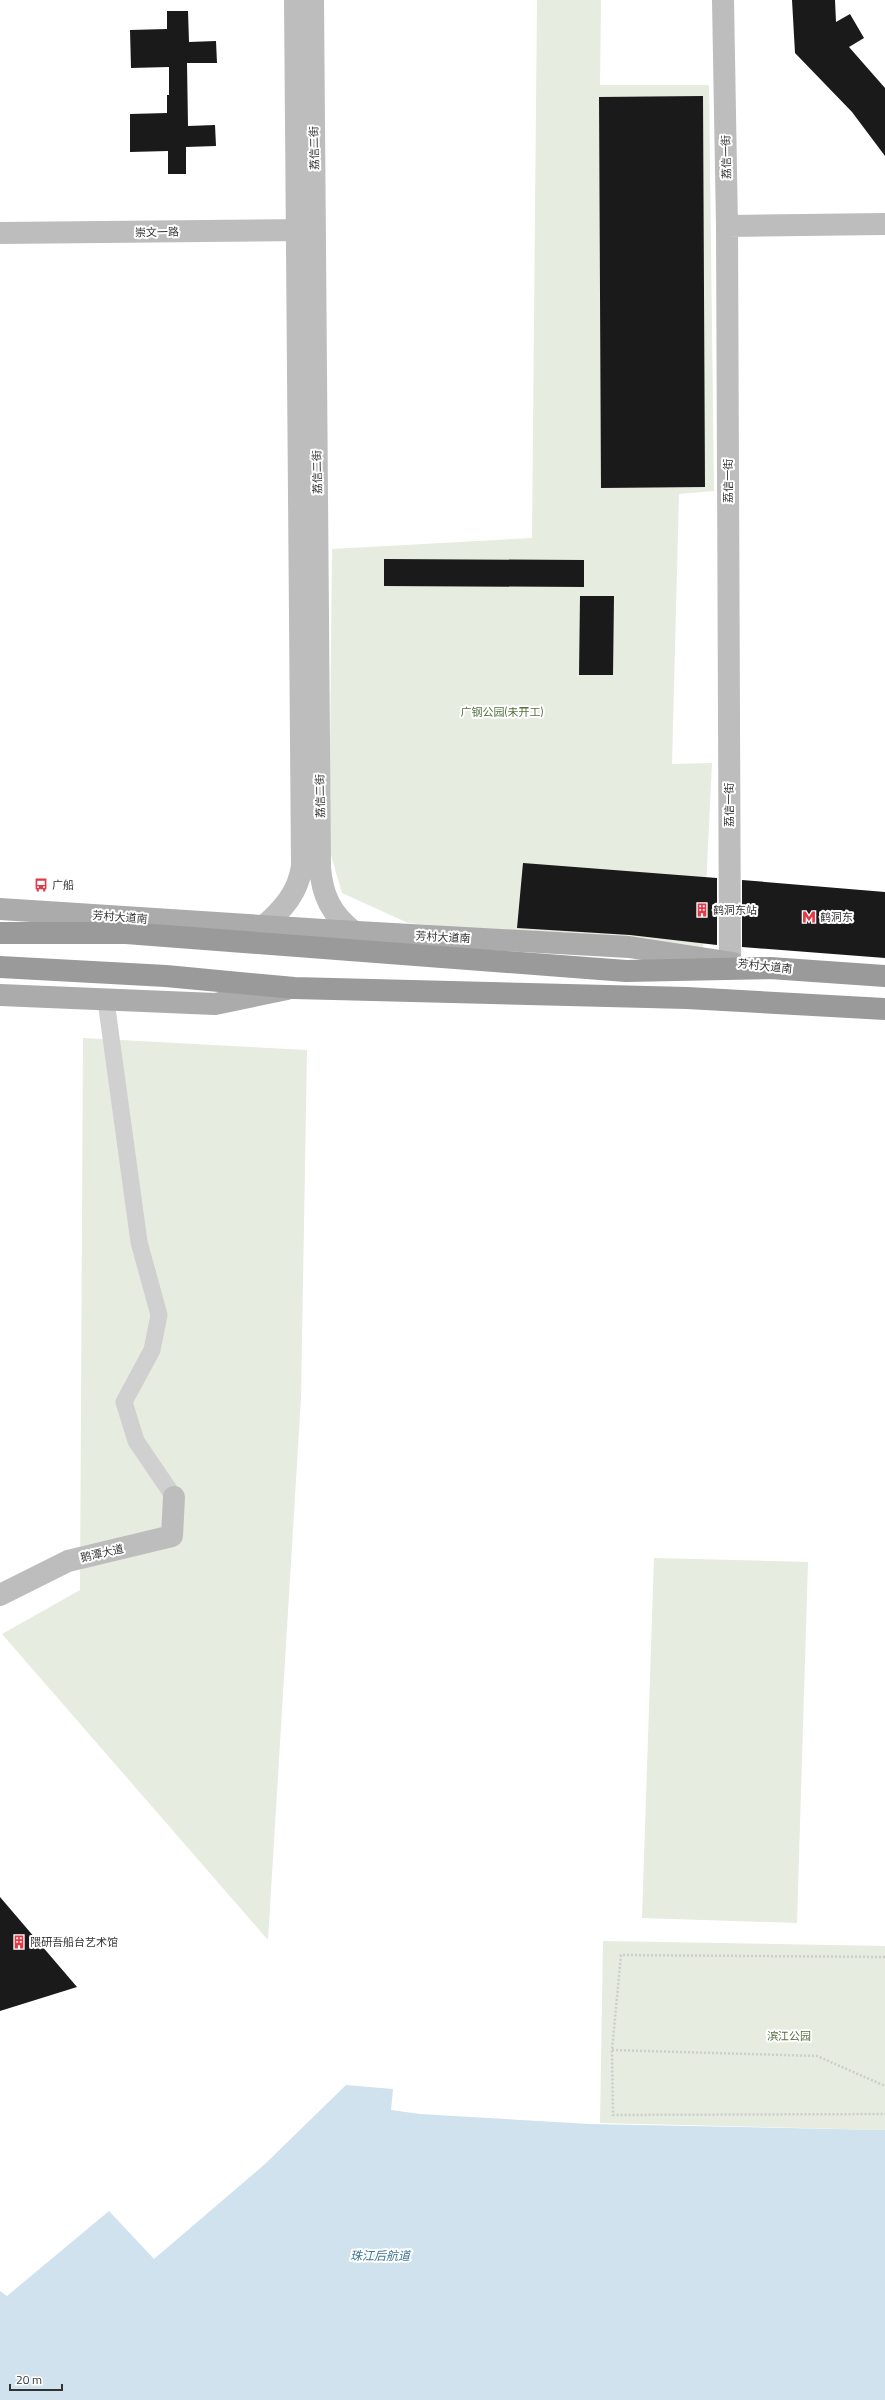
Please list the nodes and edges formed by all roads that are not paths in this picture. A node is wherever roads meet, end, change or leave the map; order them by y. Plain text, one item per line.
1 (295, 0) edge
2 (313, 0) edge
3 (723, 0) edge
4 (885, 224) edge
5 (727, 226) junction
6 (306, 230) junction
7 (0, 233) edge
8 (0, 909) edge
9 (264, 926) junction
10 (354, 932) junction
11 (0, 933) edge
12 (730, 962) junction
13 (0, 967) edge
14 (770, 968) junction
15 (885, 976) edge
16 (294, 988) junction
17 (0, 995) edge
18 (106, 1001) junction
19 (885, 1009) edge
20 (174, 1497) joint
21 (0, 1594) edge

1 - 6 street, 荔信二街
2 - 6 street, 荔信二街
3 - 5 street, 荔信一街
4 - 5 street
5 - 12 street, 荔信一街
6 - 7 street, 崇文一路
6 - 9 street, 荔信二街
6 - 10 street, 荔信二街
8 - 9 main road, 芳村大道南
9 - 10 main road, 芳村大道南
10 - 12 main road, 芳村大道南
11 - 14 highway
12 - 14 main road, 芳村大道南
13 - 16 highway
14 - 15 highway, 芳村大道南
16 - 18 main road
16 - 19 highway
17 - 18 main road
18 - 20 street
20 - 21 street, 鹅潭大道

